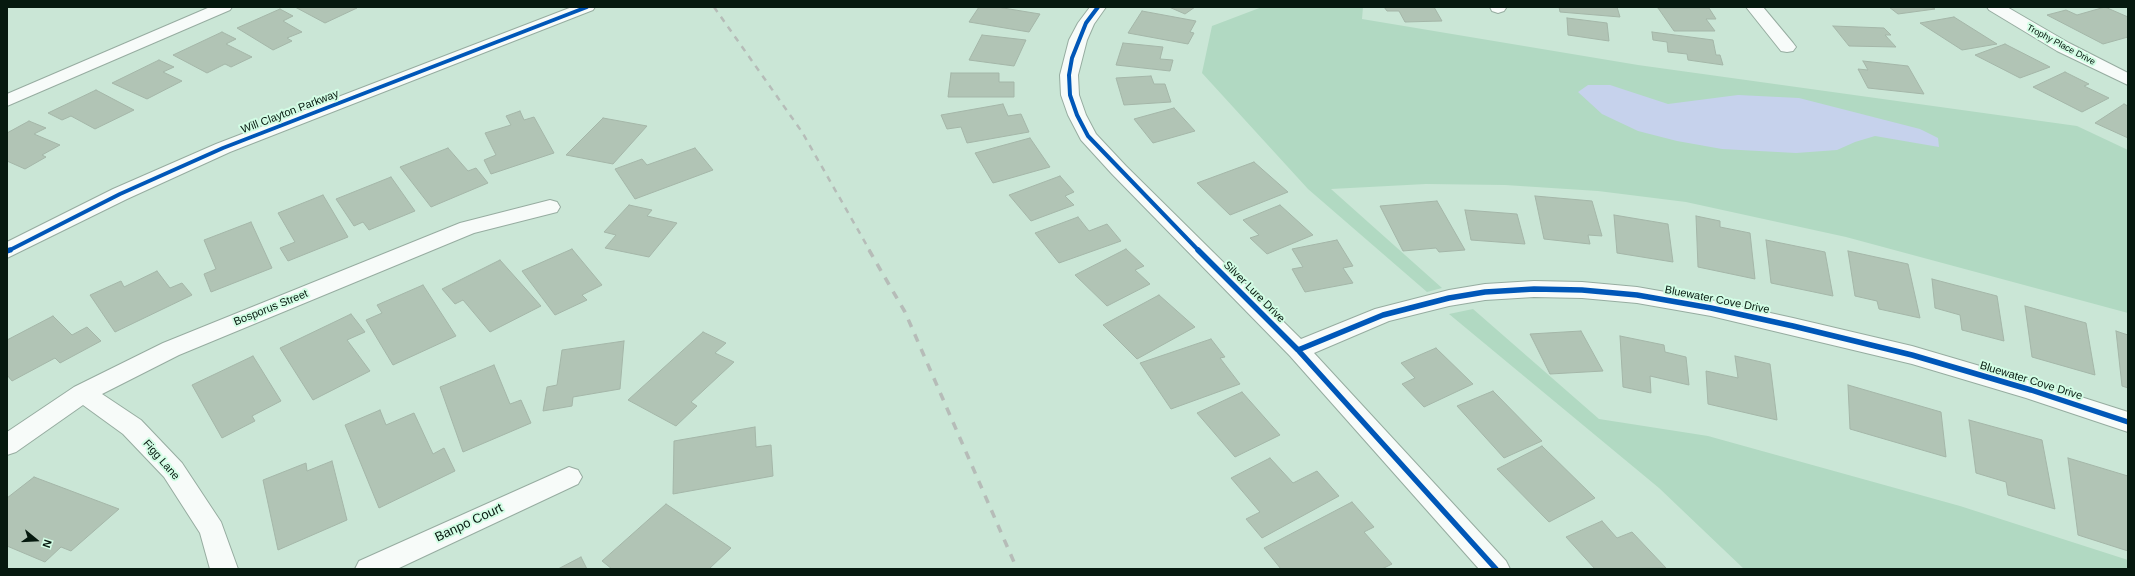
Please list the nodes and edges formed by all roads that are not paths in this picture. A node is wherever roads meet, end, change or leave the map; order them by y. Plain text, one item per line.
1 (224, 7) edge
2 (587, 7) edge
3 (1098, 7) edge
4 (1754, 7) edge
5 (1995, 7) edge
6 (1787, 47) dead end
7 (2128, 80) edge
8 (7, 101) edge
9 (550, 207) dead end
10 (7, 251) edge
11 (1298, 350) junction
12 (83, 393) junction
13 (2128, 422) edge
14 (7, 445) edge
15 (569, 477) dead end
16 (224, 569) edge
17 (369, 569) edge
18 (1496, 569) edge

1 - 8 street
2 - 10 street, Will Clayton Parkway
3 - 11 street, Silver Lure Drive
4 - 6 street
5 - 7 street, Trophy Place Drive
9 - 12 street, Bosporus Street
11 - 13 street, Bluewater Cove Drive
11 - 18 street, Silver Lure Drive
12 - 14 street, Bosporus Street
12 - 16 street, Figg Lane
15 - 17 street, Banpo Court

